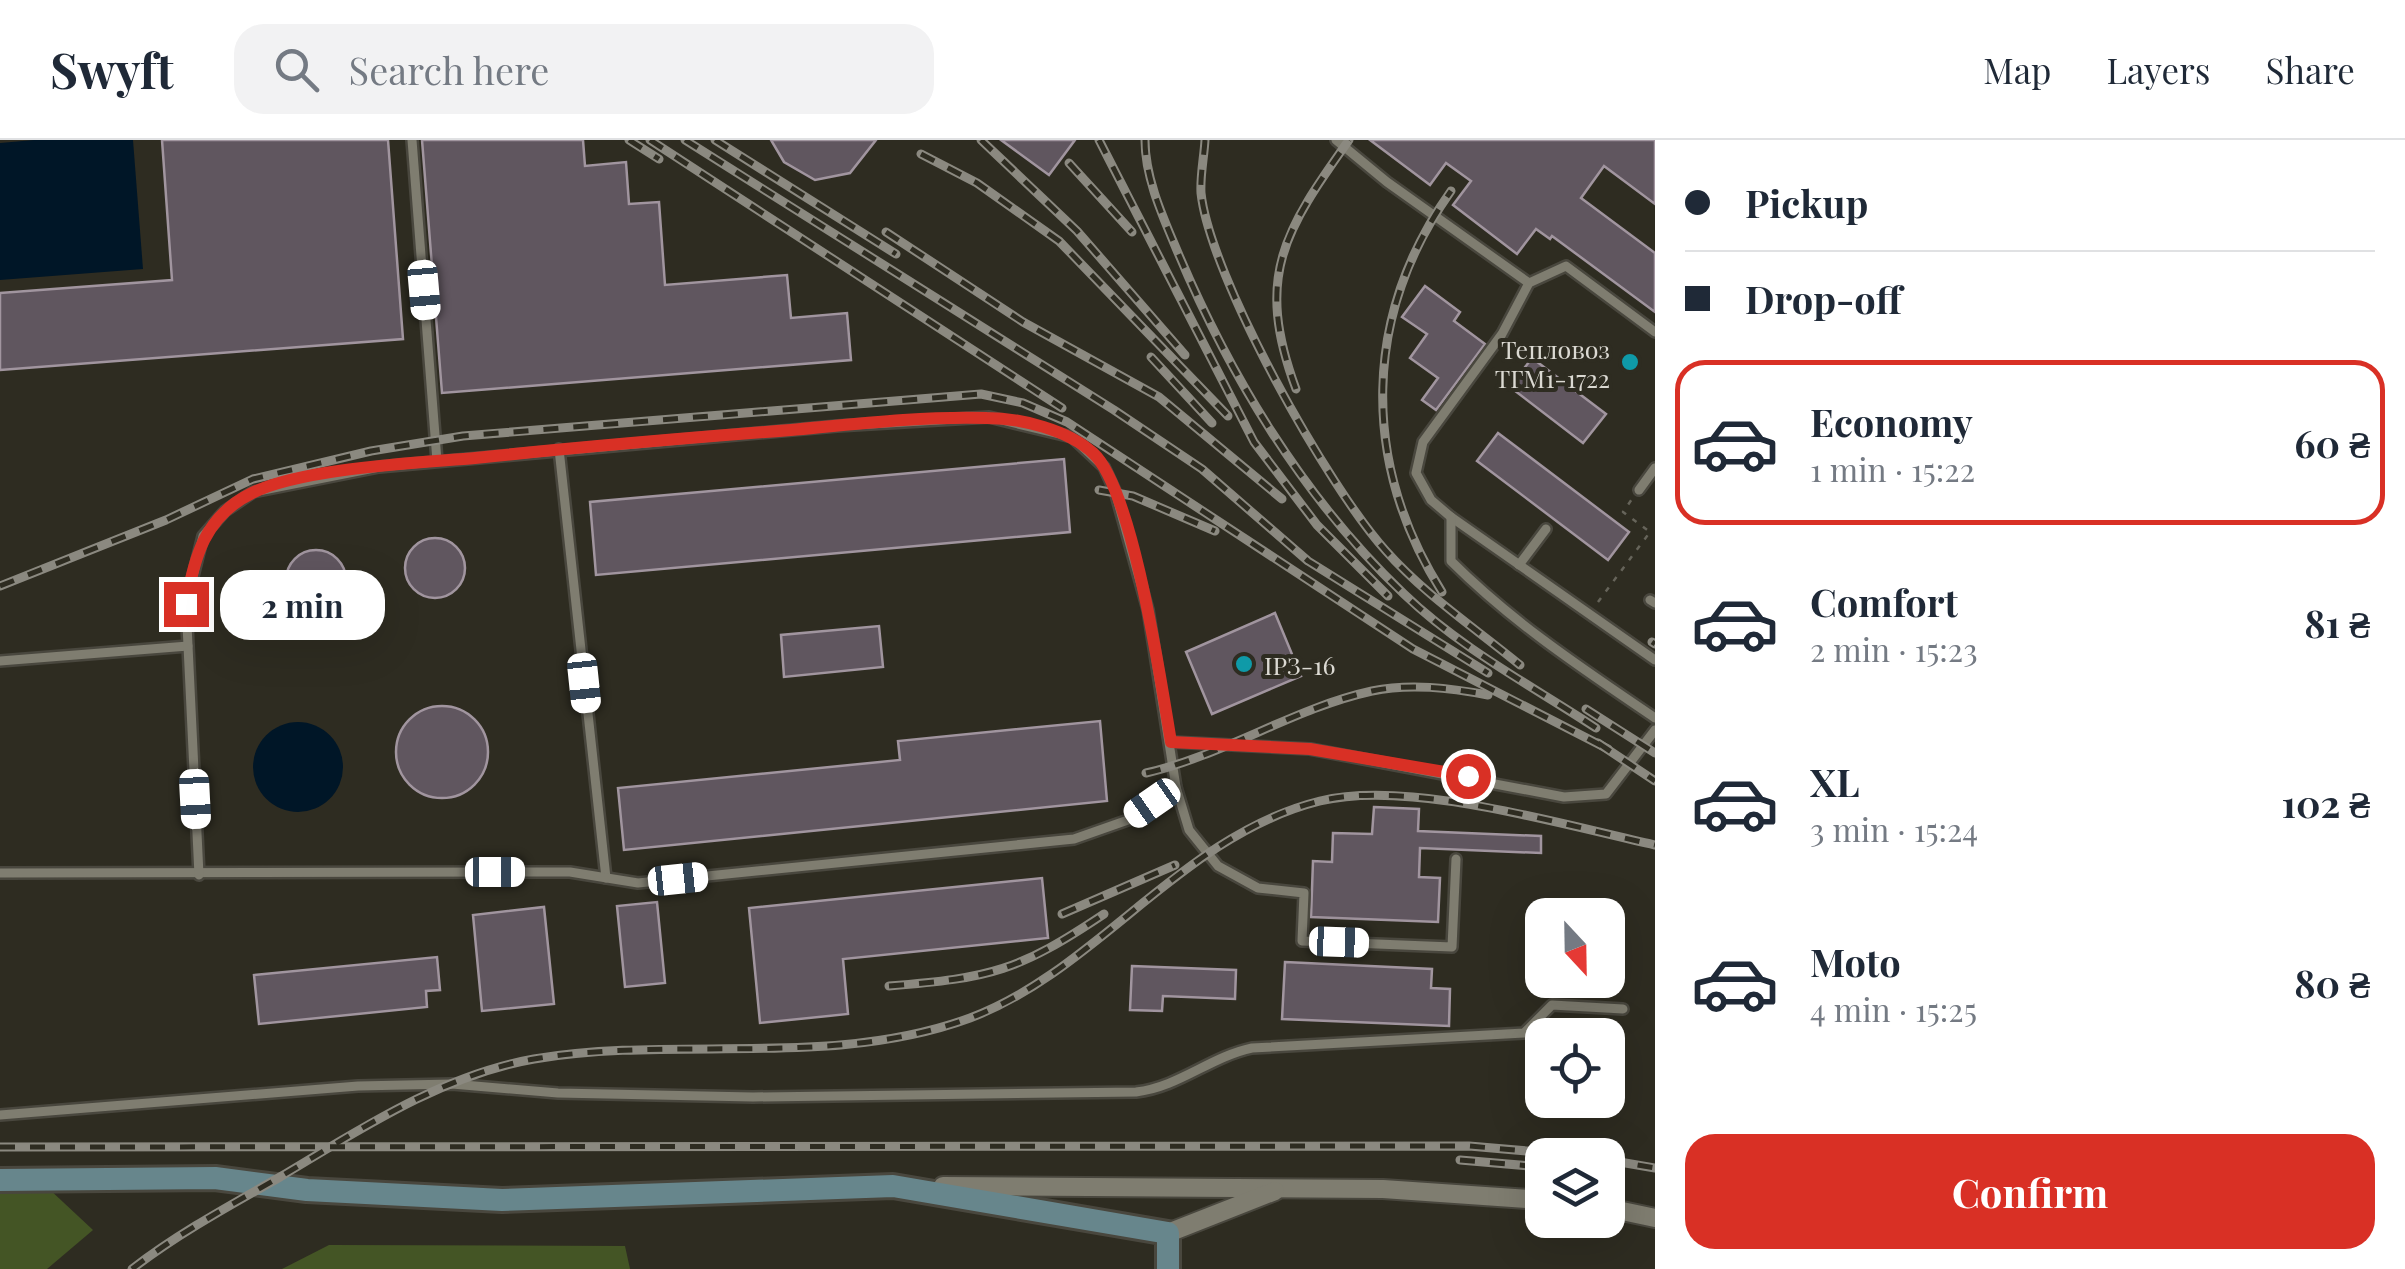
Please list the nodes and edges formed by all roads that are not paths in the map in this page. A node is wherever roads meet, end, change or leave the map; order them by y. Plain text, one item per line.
1 (412, 140) edge
2 (1336, 140) edge
3 (1529, 283) junction
4 (1655, 332) edge
5 (558, 449) junction
6 (437, 461) junction
7 (1655, 468) edge
8 (1639, 490) road end
9 (1451, 517) junction
10 (1546, 529) dead end
11 (1519, 564) junction
12 (188, 646) junction
13 (1655, 660) edge
14 (0, 661) edge
15 (1655, 718) edge
16 (1655, 730) edge
17 (1171, 742) junction
18 (1176, 787) junction
19 (1456, 859) dead end
20 (0, 873) edge
21 (199, 875) junction
22 (606, 878) junction
23 (1623, 1009) dead end
24 (0, 1114) edge
25 (0, 1180) edge
26 (893, 1186) junction
27 (1284, 1188) junction
28 (1525, 1199) edge
29 (1625, 1212) edge
30 (1655, 1218) edge
31 (1168, 1233) junction
32 (1168, 1269) edge

1 - 6 lane
2 - 3 lane
3 - 4 lane
3 - 9 lane
5 - 6 lane
5 - 17 lane
5 - 22 lane
6 - 12 lane
7 - 8 lane
9 - 11 lane
9 - 15 lane
10 - 11 lane
11 - 13 lane
12 - 14 lane
12 - 21 lane
16 - 17 lane
17 - 18 lane
18 - 19 lane
18 - 22 lane
20 - 21 lane
21 - 22 lane
23 - 24 lane
25 - 26 street
26 - 27 street
26 - 31 street
27 - 28 street
27 - 31 street
29 - 30 street
31 - 32 street

